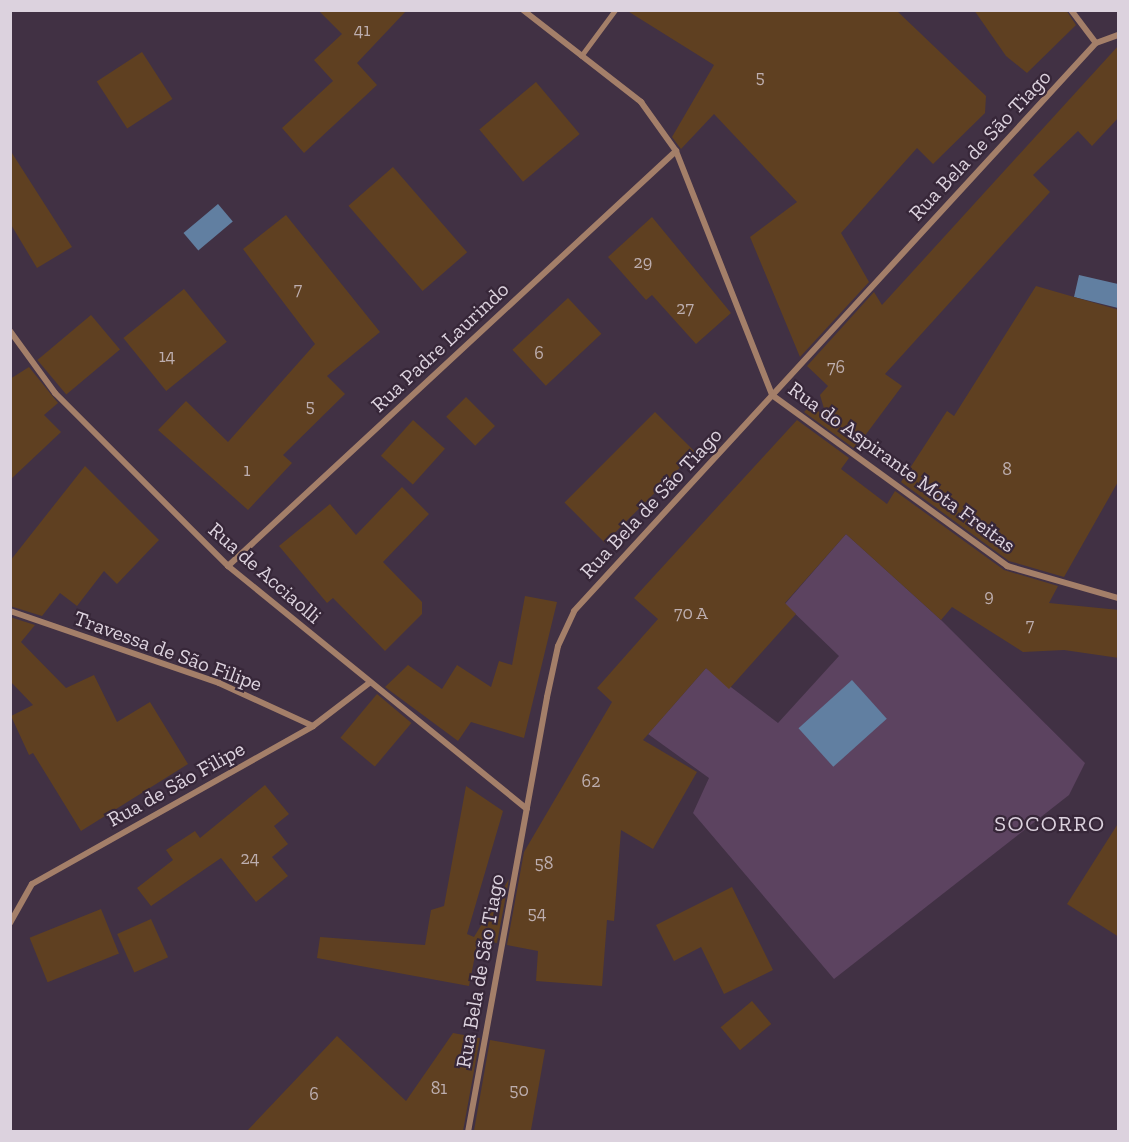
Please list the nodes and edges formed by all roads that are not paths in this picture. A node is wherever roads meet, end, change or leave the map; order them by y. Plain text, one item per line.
1 (523, 10) edge
2 (615, 10) edge
3 (1071, 10) edge
4 (1119, 35) edge
5 (1096, 43) junction
6 (582, 56) junction
7 (676, 151) junction
8 (10, 331) edge
9 (772, 395) junction
10 (228, 567) junction
11 (1119, 598) edge
12 (10, 611) edge
13 (369, 683) junction
14 (313, 726) junction
15 (527, 809) junction
16 (10, 923) edge
17 (468, 1131) edge

1 - 6 street, Rua do Aspirante Mota Freitas
2 - 6 lane
3 - 5 street
4 - 5 street, Rua Bela de São Tiago
5 - 9 street, Rua Bela de São Tiago
6 - 7 street, Rua do Aspirante Mota Freitas
7 - 9 street, Rua do Aspirante Mota Freitas
7 - 10 street, Rua Padre Laurindo
8 - 10 street, Rua de Acciaolli
9 - 11 street, Rua do Aspirante Mota Freitas
9 - 15 street, Rua Bela de São Tiago
10 - 13 street, Rua de Acciaolli
12 - 14 street, Travessa de São Filipe
13 - 14 street, Rua de São Filipe
13 - 15 street, Rua de Acciaolli
14 - 16 street, Rua de São Filipe
15 - 17 street, Rua Bela de São Tiago

